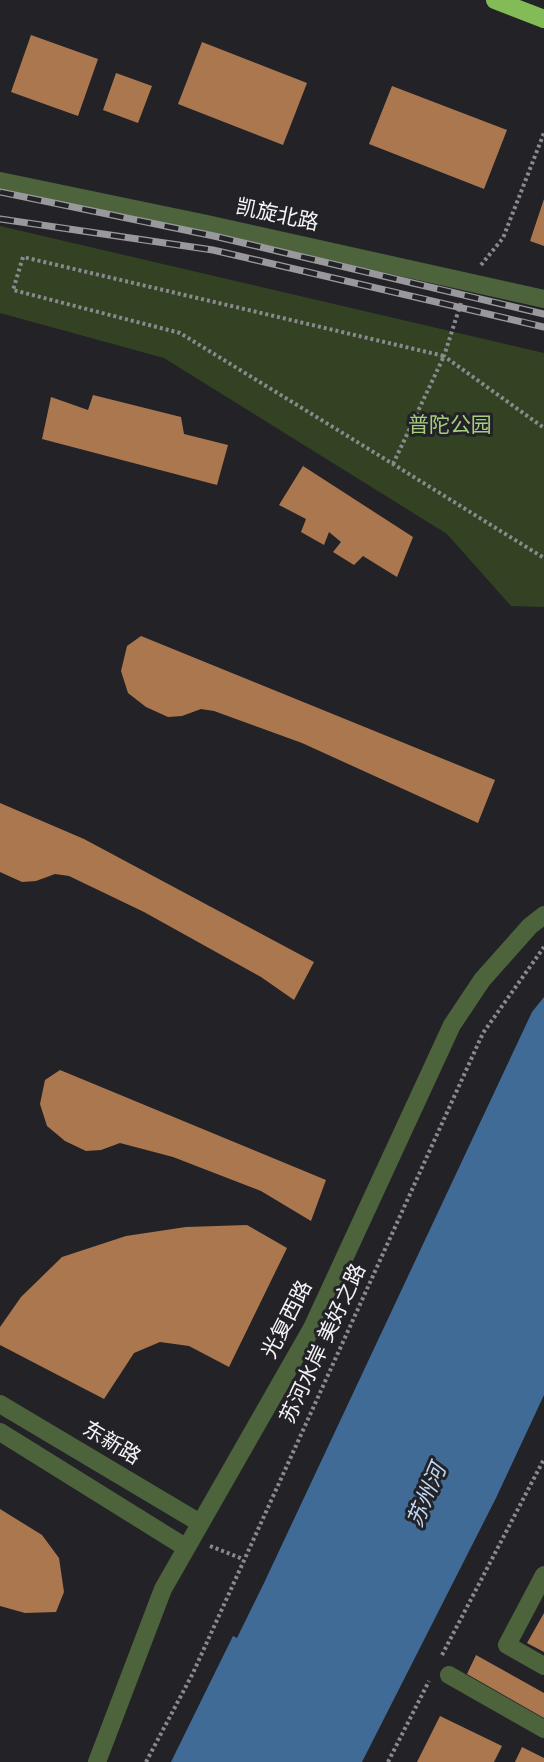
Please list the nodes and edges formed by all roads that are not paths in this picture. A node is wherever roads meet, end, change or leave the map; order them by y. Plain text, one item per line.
1 (495, 0) edge
2 (544, 19) edge
3 (0, 181) edge
4 (544, 299) edge
5 (544, 915) edge
6 (0, 1404) edge
7 (0, 1432) edge
8 (192, 1536) junction
9 (544, 1575) edge
10 (544, 1666) edge
11 (449, 1675) dead end
12 (544, 1728) edge
13 (98, 1762) edge

1 - 2 highway
3 - 4 street, 凯旋北路
5 - 8 street, 光复西路
6 - 8 street, 东新路
7 - 8 street
8 - 13 street, 光复西路
9 - 10 street
11 - 12 street

